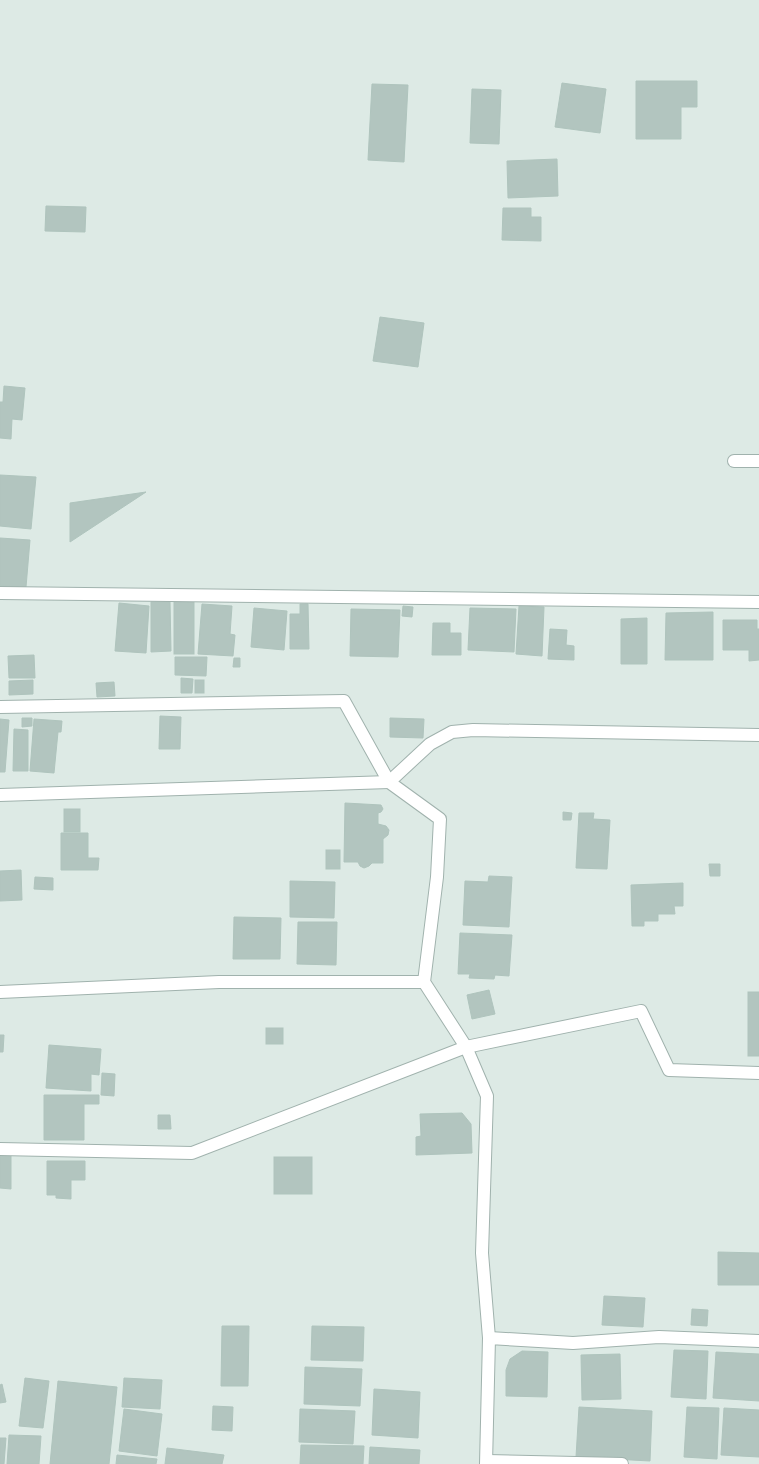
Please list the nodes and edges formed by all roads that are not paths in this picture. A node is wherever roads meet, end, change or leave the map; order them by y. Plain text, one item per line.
1 (734, 461) dead end
2 (759, 461) edge
3 (0, 594) edge
4 (759, 602) edge
5 (0, 707) edge
6 (759, 734) edge
7 (389, 782) junction
8 (0, 795) edge
9 (424, 982) junction
10 (0, 992) edge
11 (466, 1046) junction
12 (759, 1073) edge
13 (0, 1149) edge
14 (489, 1338) junction
15 (759, 1341) edge
16 (487, 1462) edge
17 (622, 1464) edge

1 - 2 street
3 - 4 street
5 - 7 street
6 - 7 street
7 - 8 street
7 - 9 street
9 - 10 street
9 - 11 street
11 - 12 street
11 - 13 street
11 - 14 street
14 - 15 street
14 - 16 street
16 - 17 street

